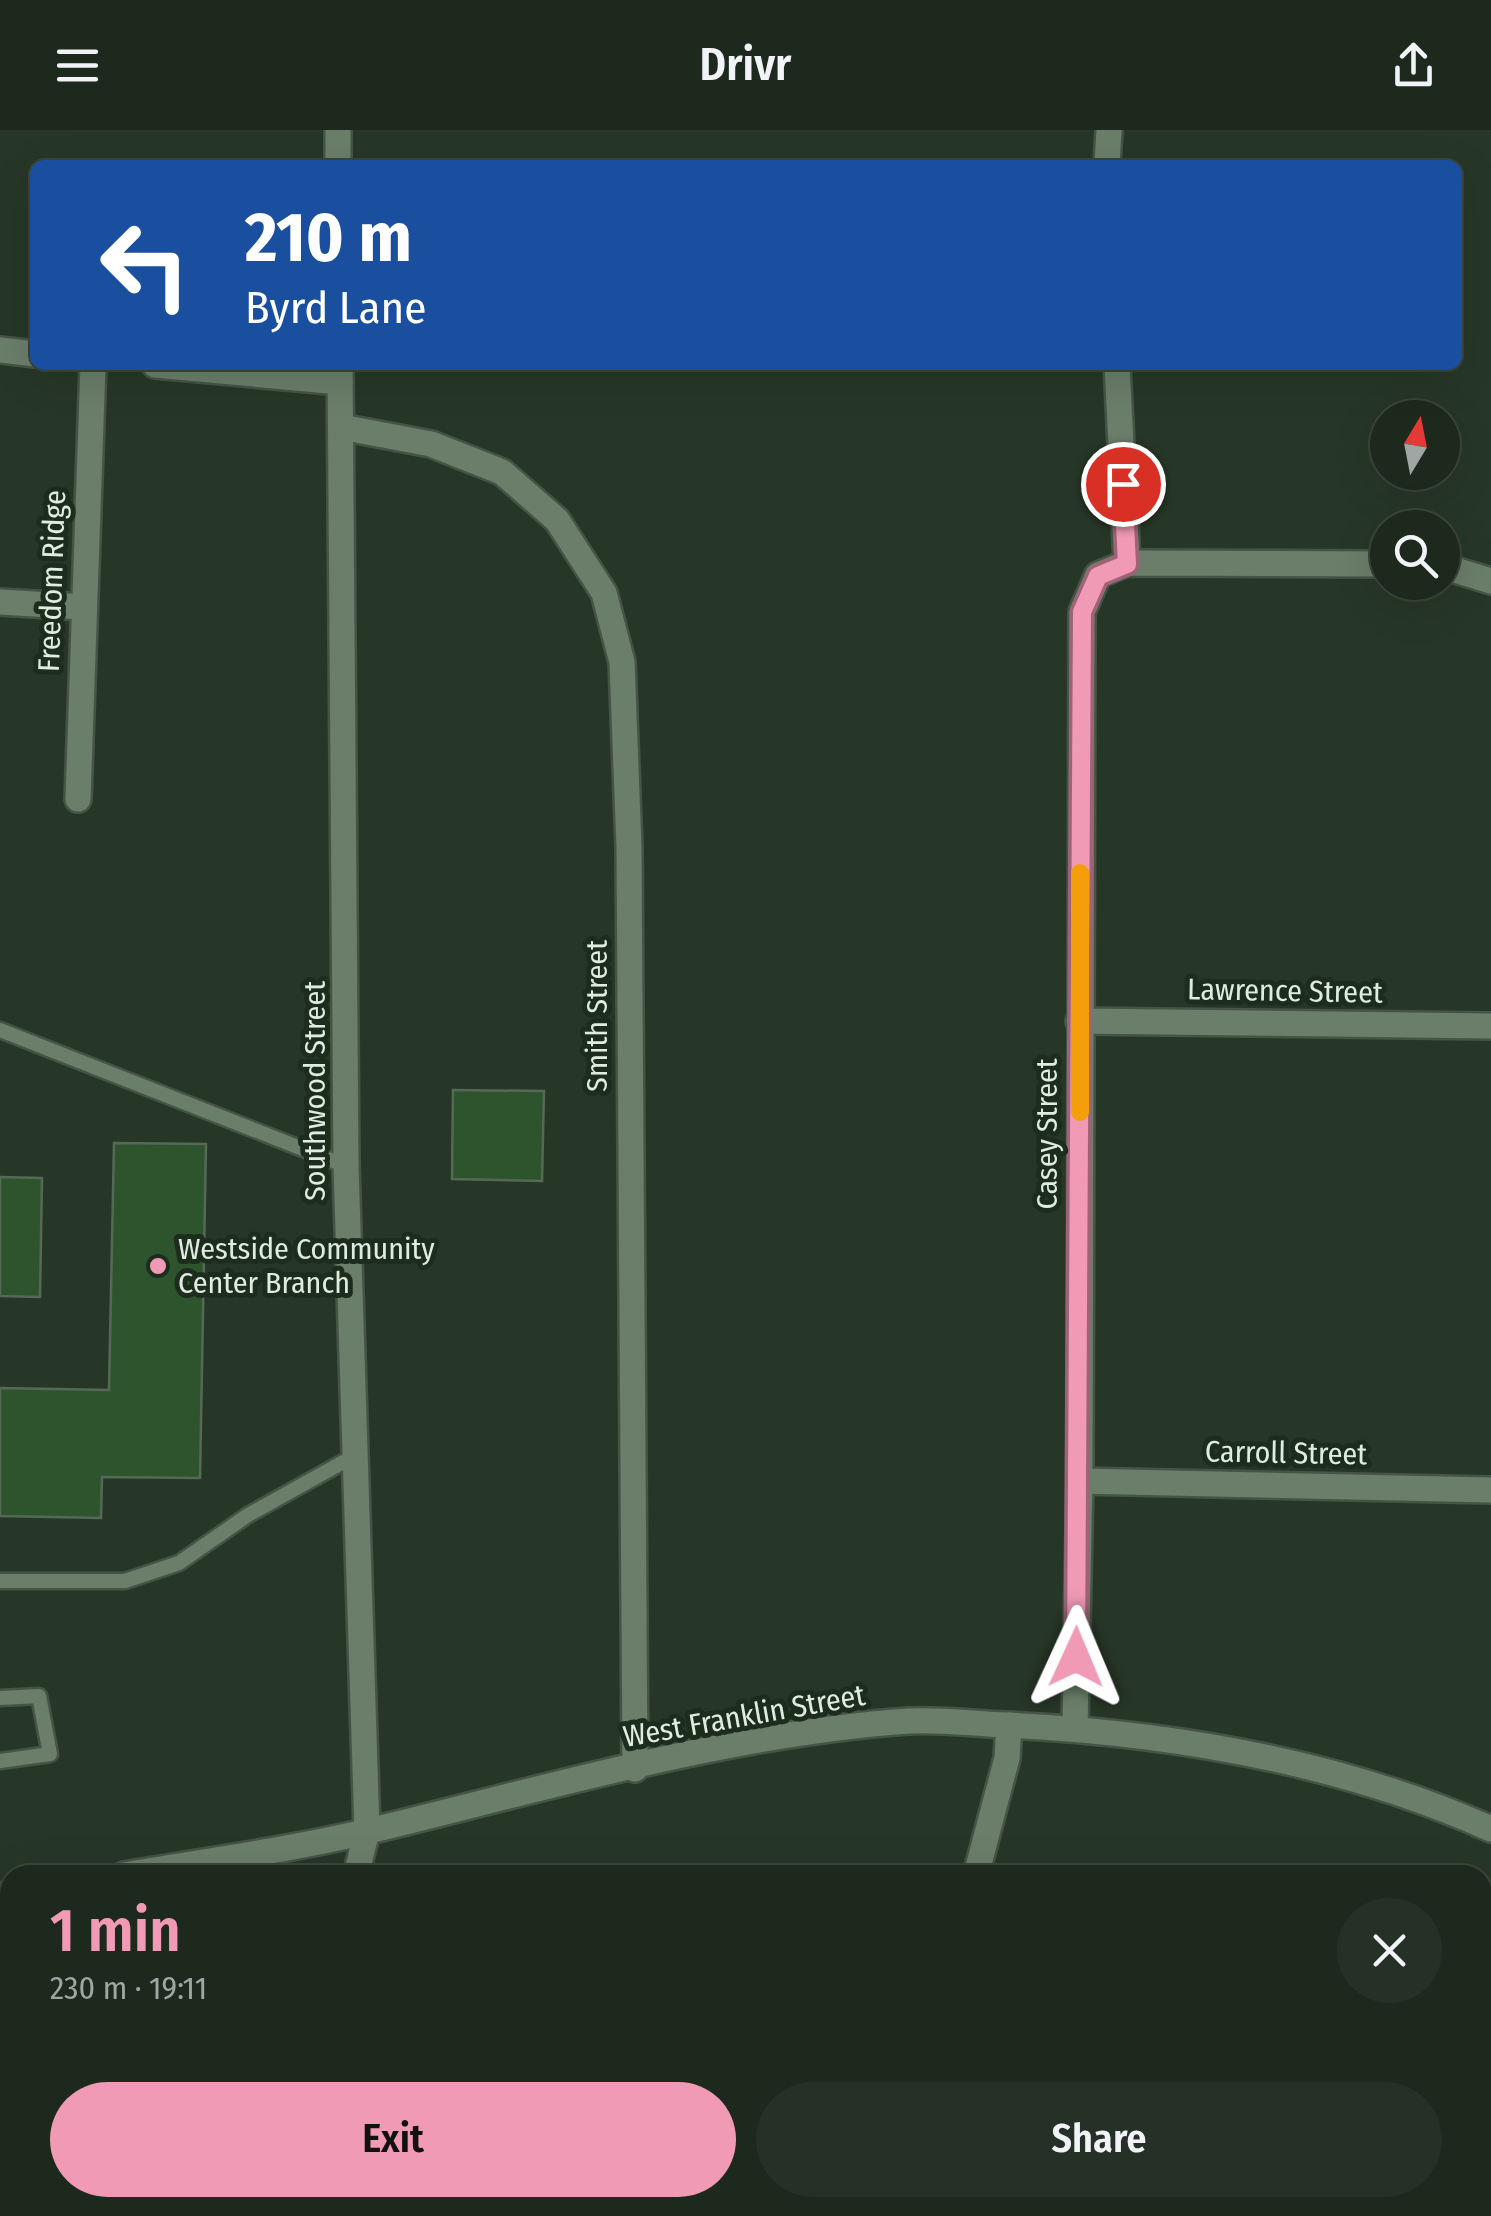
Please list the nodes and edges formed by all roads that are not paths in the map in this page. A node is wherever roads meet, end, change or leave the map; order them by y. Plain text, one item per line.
1 (338, 130) edge
2 (1108, 130) edge
3 (338, 160) edge
4 (1107, 160) edge
5 (0, 350) edge
6 (30, 353) edge
7 (93, 370) edge
8 (270, 370) edge
9 (1117, 370) edge
10 (340, 373) edge
11 (341, 427) junction
12 (1127, 564) junction
13 (1370, 564) edge
14 (1460, 572) edge
15 (1491, 581) edge
16 (0, 602) edge
17 (82, 607) junction
18 (78, 799) dead end
19 (1079, 1021) junction
20 (1491, 1026) edge
21 (0, 1030) edge
22 (346, 1166) junction
23 (354, 1456) junction
24 (1080, 1481) junction
25 (1491, 1490) edge
26 (0, 1581) edge
27 (0, 1698) edge
28 (1009, 1725) junction
29 (1075, 1728) junction
30 (0, 1760) edge
31 (635, 1769) junction
32 (1491, 1829) edge
33 (367, 1831) junction
34 (179, 1865) edge
35 (358, 1865) edge
36 (979, 1865) edge

1 - 3 street
2 - 4 street
5 - 6 street
7 - 17 street, Freedom Ridge
8 - 10 street
9 - 12 street
10 - 11 street, Southwood Street
11 - 22 street, Southwood Street
11 - 31 street, Smith Street
12 - 13 street
12 - 19 street, Casey Street
14 - 15 street
16 - 17 street
17 - 18 street, Freedom Ridge
19 - 20 street, Lawrence Street
19 - 24 street, Casey Street
21 - 22 lane
22 - 23 street, Southwood Street
23 - 26 lane
23 - 33 street, Southwood Street
24 - 25 street, Carroll Street
24 - 29 street, Casey Street
27 - 30 lane
28 - 29 street, West Franklin Street
28 - 31 street, West Franklin Street
28 - 36 street
29 - 32 street, West Franklin Street
31 - 33 street, West Franklin Street
33 - 34 street, West Franklin Street
33 - 35 street, Southwood Street

